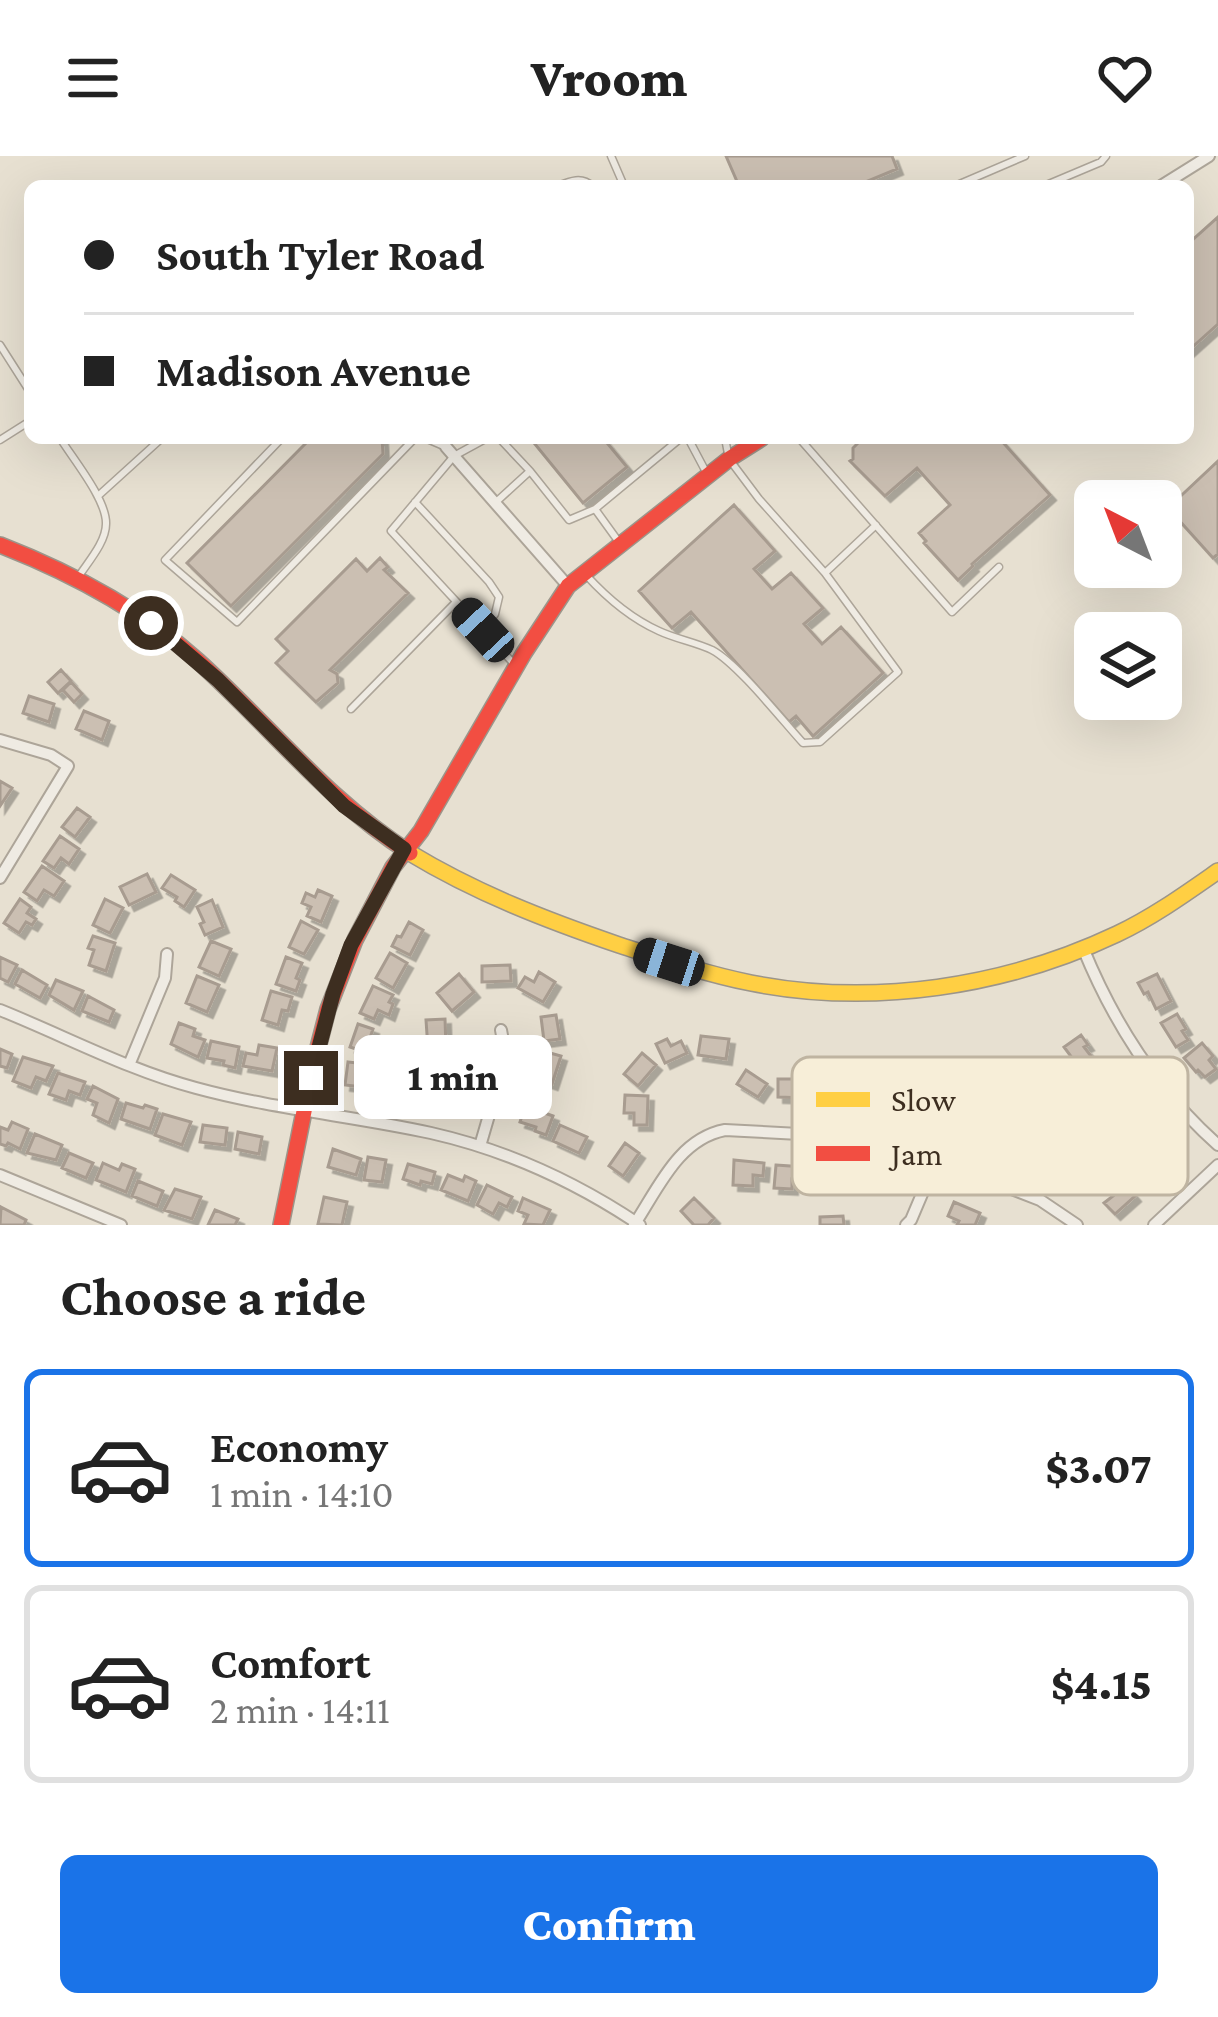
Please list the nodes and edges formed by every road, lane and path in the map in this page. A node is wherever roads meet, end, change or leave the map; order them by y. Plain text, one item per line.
1 (1025, 156) edge
2 (1106, 156) edge
3 (1208, 156) edge
4 (1014, 158) edge
5 (980, 175) junction
6 (969, 180) edge
7 (982, 180) edge
8 (1058, 180) edge
9 (1170, 180) edge
10 (0, 345) edge
11 (24, 383) edge
12 (65, 444) edge
13 (155, 444) edge
14 (276, 444) edge
15 (410, 444) edge
16 (505, 444) edge
17 (677, 444) edge
18 (689, 444) edge
19 (726, 444) edge
20 (753, 444) edge
21 (804, 444) edge
22 (448, 447) edge
23 (729, 459) junction
24 (530, 471) junction
25 (708, 476) junction
26 (98, 497) junction
27 (415, 502) junction
28 (495, 503) junction
29 (595, 509) junction
30 (876, 525) junction
31 (0, 545) edge
32 (622, 545) junction
33 (999, 567) dead end
34 (825, 573) junction
35 (585, 574) junction
36 (78, 578) junction
37 (568, 586) junction
38 (457, 602) junction
39 (483, 630) junction
40 (517, 666) junction
41 (351, 709) dead end
42 (0, 740) edge
43 (404, 849) junction
44 (1218, 871) edge
45 (0, 878) edge
46 (1083, 949) junction
47 (167, 954) dead end
48 (0, 1010) edge
49 (501, 1030) dead end
50 (1139, 1057) edge
51 (129, 1065) junction
52 (305, 1111) junction
53 (1188, 1116) edge
54 (792, 1134) edge
55 (1218, 1144) edge
56 (480, 1146) junction
57 (1218, 1165) edge
58 (0, 1175) edge
59 (1188, 1193) edge
60 (922, 1195) edge
61 (1027, 1195) edge
62 (1186, 1195) edge
63 (117, 1224) edge
64 (636, 1224) edge
65 (280, 1225) edge
66 (906, 1225) edge
67 (1076, 1225) edge
68 (1154, 1225) edge

1 - 4 lane
2 - 8 lane
3 - 9 street
4 - 5 lane
5 - 6 lane
5 - 7 lane
10 - 11 lane
12 - 26 lane
13 - 26 lane
14 - 15 lane
16 - 24 lane
17 - 29 lane
18 - 25 lane
19 - 23 lane
20 - 23 street
21 - 30 lane
22 - 27 lane
22 - 28 street
23 - 25 street
23 - 34 lane
24 - 28 lane
24 - 29 lane
25 - 32 street
26 - 36 lane
27 - 38 lane
27 - 39 lane
28 - 37 street
29 - 32 lane
30 - 33 lane
30 - 34 lane
31 - 36 street
32 - 35 street
34 - 35 lane
35 - 37 street
36 - 43 street
37 - 40 street
38 - 39 lane
38 - 41 lane
39 - 40 lane
40 - 43 street
42 - 45 street
43 - 46 street
43 - 52 street
44 - 46 street
46 - 50 street
47 - 51 street
48 - 51 street
49 - 56 street
51 - 52 street
52 - 56 street
52 - 65 street
53 - 55 street
54 - 64 street
56 - 64 street
57 - 59 street
58 - 63 street
60 - 66 street
61 - 67 street
62 - 68 street

